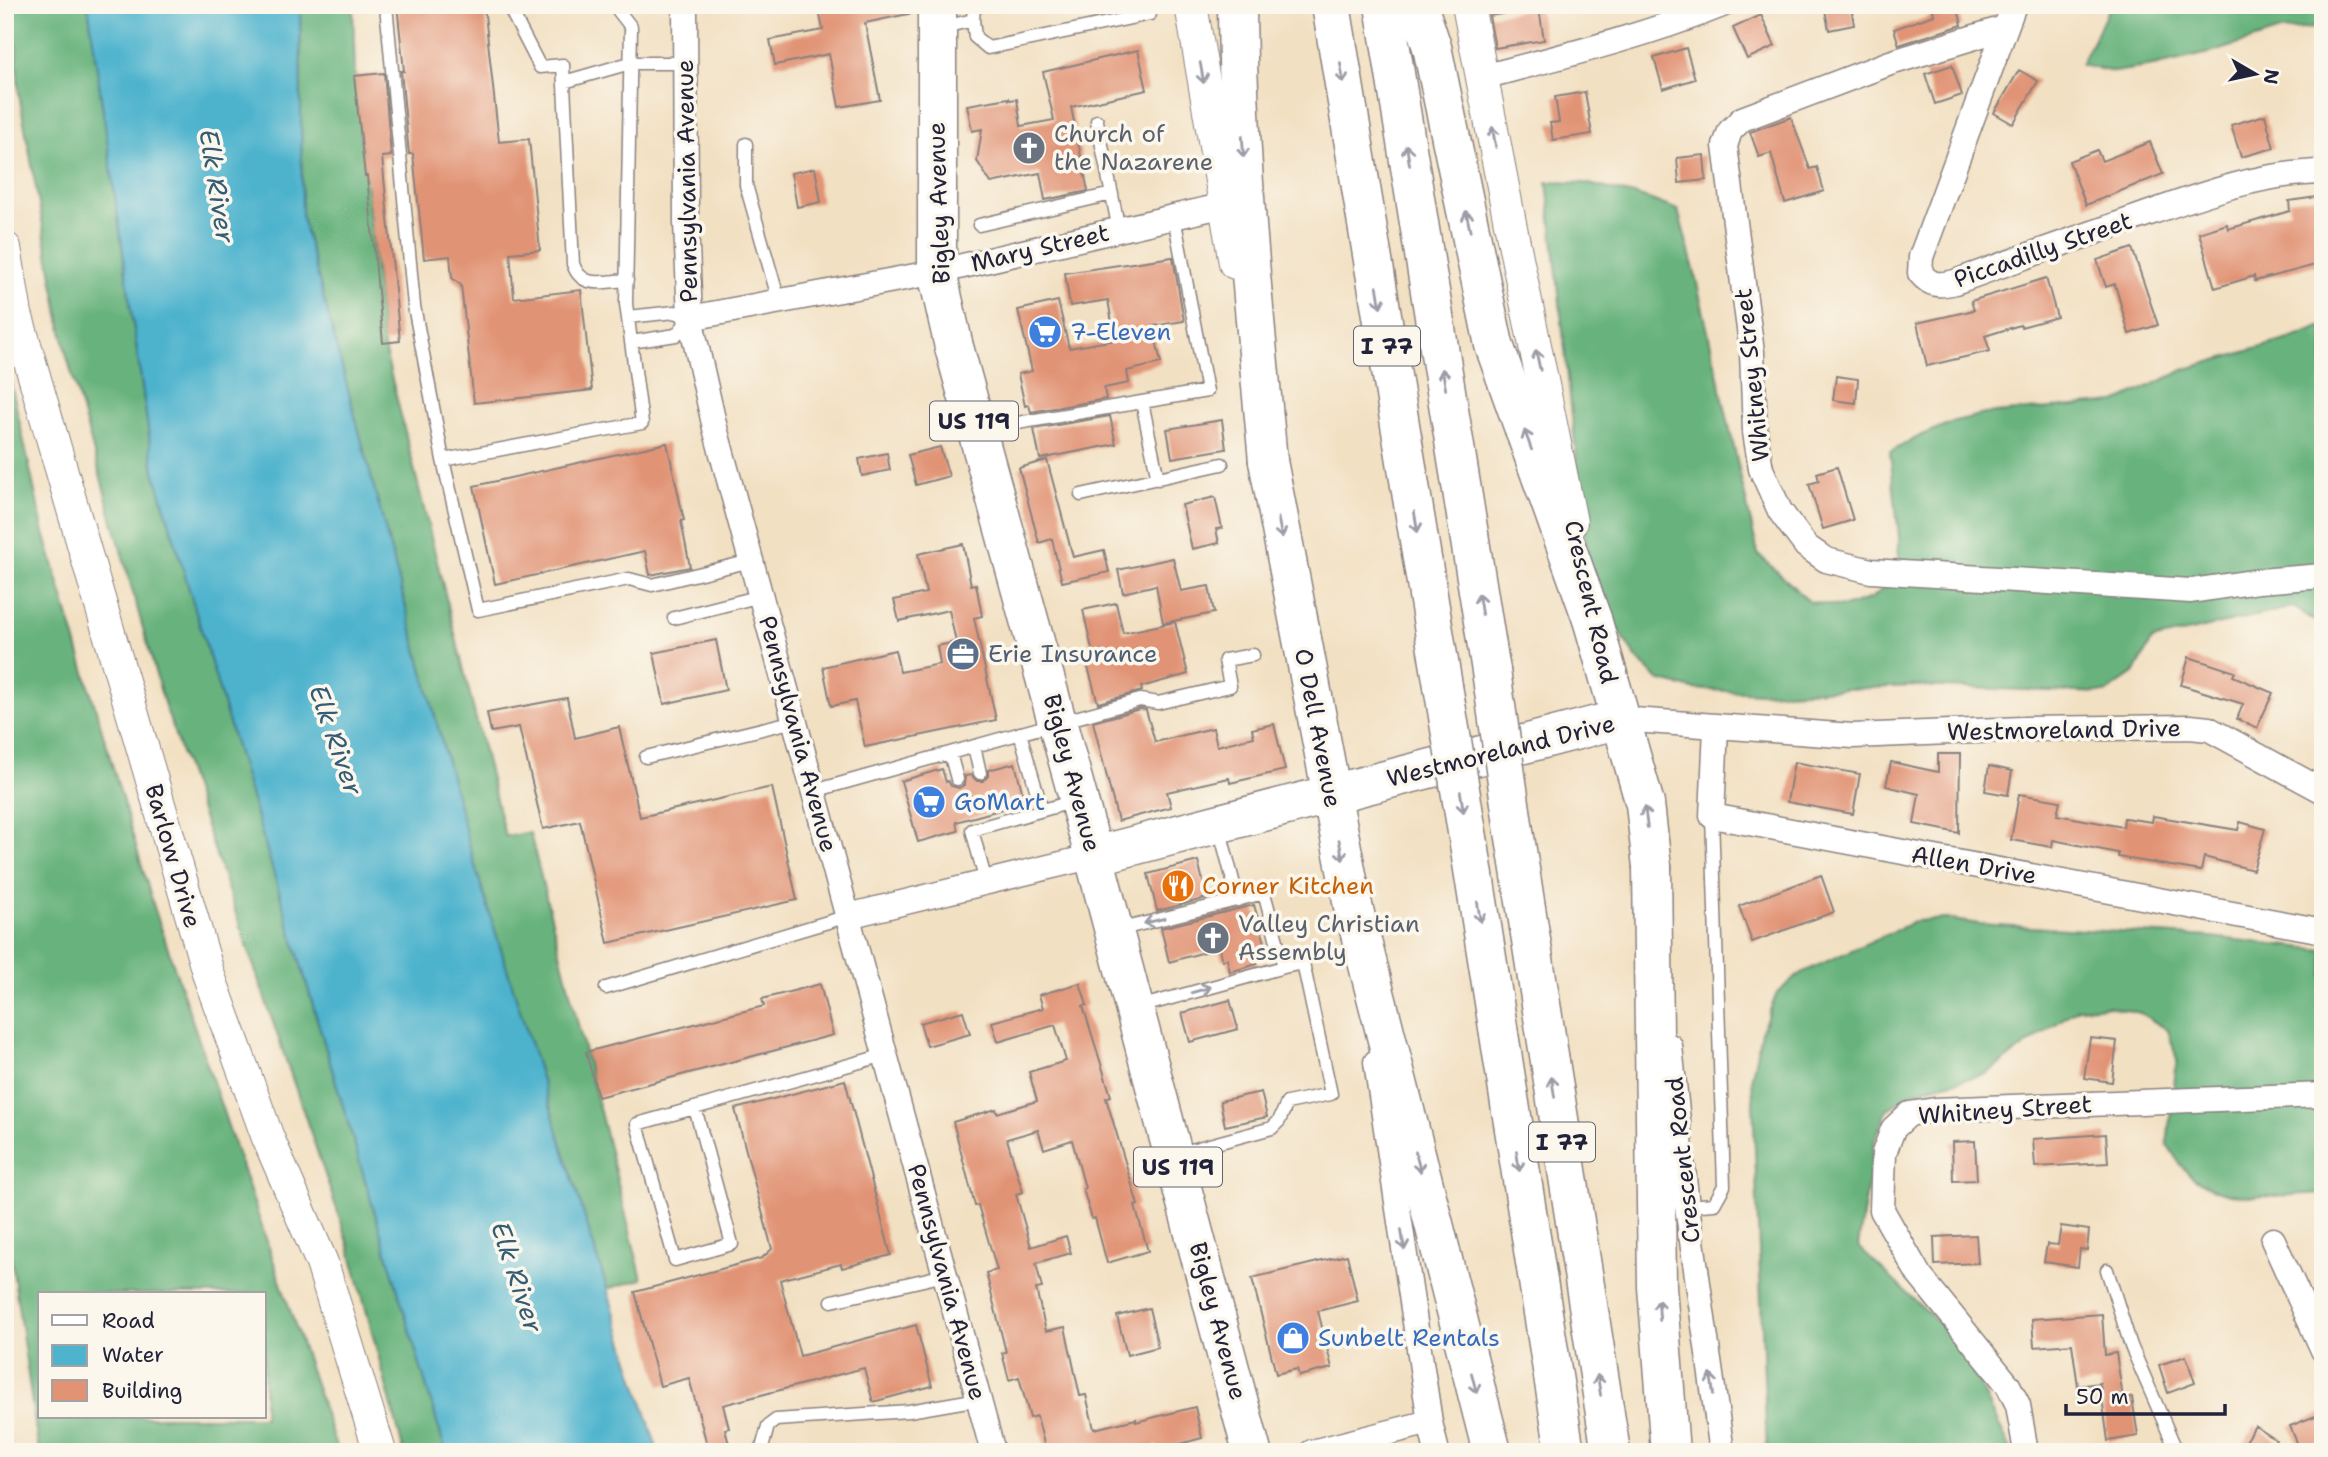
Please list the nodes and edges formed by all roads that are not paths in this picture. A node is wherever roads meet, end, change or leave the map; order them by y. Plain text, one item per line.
1 (386, 5) edge
2 (508, 5) edge
3 (614, 5) edge
4 (685, 5) edge
5 (982, 5) edge
6 (1149, 5) edge
7 (1191, 5) edge
8 (1237, 5) edge
9 (1331, 5) edge
10 (1384, 5) edge
11 (1418, 5) edge
12 (1468, 5) edge
13 (1722, 5) edge
14 (2009, 16) edge
15 (937, 17) edge
16 (973, 20) junction
17 (685, 63) junction
18 (630, 64) junction
19 (1483, 76) junction
20 (564, 82) junction
21 (1097, 121) dead end
22 (746, 144) dead end
23 (2323, 172) edge
24 (1112, 194) junction
25 (1225, 205) junction
26 (1174, 217) junction
27 (979, 225) dead end
28 (1119, 230) junction
29 (5, 248) edge
30 (937, 272) junction
31 (627, 280) junction
32 (779, 301) junction
33 (628, 317) junction
34 (690, 318) junction
35 (631, 342) junction
36 (1142, 402) junction
37 (976, 430) junction
38 (443, 460) junction
39 (1268, 461) junction
40 (1222, 464) dead end
41 (1158, 479) junction
42 (1081, 495) dead end
43 (751, 561) junction
44 (2323, 576) edge
45 (761, 597) junction
46 (674, 618) dead end
47 (1592, 619) junction
48 (1253, 655) dead end
49 (1620, 719) junction
50 (795, 721) junction
51 (1057, 722) junction
52 (1716, 727) junction
53 (1020, 733) junction
54 (974, 746) junction
55 (950, 753) junction
56 (646, 757) dead end
57 (980, 773) dead end
58 (957, 779) dead end
59 (2323, 791) edge
60 (814, 792) junction
61 (1330, 794) junction
62 (1079, 800) junction
63 (1042, 810) junction
64 (1712, 816) junction
65 (1218, 824) junction
66 (1094, 856) junction
67 (1652, 867) junction
68 (986, 882) junction
69 (1238, 900) junction
70 (1353, 906) junction
71 (848, 916) junction
72 (1114, 931) junction
73 (2323, 931) edge
74 (1284, 967) junction
75 (606, 988) dead end
76 (1135, 1008) junction
77 (885, 1055) junction
78 (2323, 1095) edge
79 (695, 1108) junction
80 (1174, 1155) junction
81 (1687, 1206) junction
82 (2273, 1240) dead end
83 (2107, 1270) dead end
84 (945, 1275) junction
85 (832, 1301) dead end
86 (2323, 1350) edge
87 (979, 1399) junction
88 (1430, 1422) junction
89 (380, 1452) edge
90 (761, 1452) edge
91 (993, 1452) edge
92 (1252, 1452) edge
93 (1311, 1452) edge
94 (1437, 1452) edge
95 (1492, 1452) edge
96 (1565, 1452) edge
97 (1611, 1452) edge
98 (1670, 1452) edge
99 (1722, 1452) edge
100 (2026, 1452) edge
101 (2177, 1452) edge

1 - 38 lane
2 - 20 lane
3 - 18 lane
4 - 17 street, Pennsylvania Avenue
5 - 16 lane
6 - 16 lane
7 -> 25 street, O Dell Avenue
8 -> 39 main road
9 -> 96 main road, I 77, bridge
97 -> 10 main road, I 77, bridge
47 -> 11 main road
12 - 19 street, Crescent Road
13 - 19 street
14 - 23 street, Piccadilly Street
14 - 44 street, Whitney Street
15 - 16 lane
15 - 30 main road, Bigley Avenue / US 119
17 - 18 lane
17 - 34 street, Pennsylvania Avenue
18 - 20 lane
18 - 31 lane
47 -> 19 street, Crescent Road
20 - 31 lane
21 - 24 lane
22 - 32 lane
24 - 27 lane
24 - 28 lane
25 - 26 street, Mary Street
25 - 39 street, O Dell Avenue
26 - 28 street, Mary Street
26 - 36 lane
28 - 30 street, Mary Street
29 - 89 street, Barlow Drive
30 - 32 street, Mary Street
30 - 37 main road, Bigley Avenue / US 119
31 - 33 lane
32 - 34 street, Mary Street
33 - 34 lane
33 - 35 lane
34 - 35 lane
34 - 43 street, Pennsylvania Avenue
35 - 38 lane
36 - 37 lane
36 - 41 lane
37 - 51 main road, Bigley Avenue / US 119
38 - 43 lane
39 -> 61 main road, O Dell Avenue
40 - 41 lane
41 - 42 lane
43 - 45 street, Pennsylvania Avenue
45 - 46 lane
45 - 50 street, Pennsylvania Avenue
47 - 49 main road, Crescent Road
48 - 51 lane
49 - 52 street, Westmoreland Drive
49 - 61 main road, Westmoreland Drive
67 -> 49 main road, Crescent Road
50 - 56 lane
50 - 60 street, Pennsylvania Avenue
51 - 53 lane
51 - 62 main road, Bigley Avenue / US 119
52 - 59 street, Westmoreland Drive
52 - 64 street
53 - 54 lane
53 - 63 lane
54 - 55 lane
54 - 57 lane
55 - 58 lane
55 - 60 lane
60 - 71 street, Pennsylvania Avenue
61 - 65 main road, Westmoreland Drive
61 -> 70 main road, O Dell Avenue
62 - 63 lane
62 - 66 main road, Bigley Avenue / US 119
63 - 68 lane
64 - 73 street, Allen Drive
64 - 81 lane
65 - 66 main road, Westmoreland Drive
65 - 69 lane
66 - 68 street, Westmoreland Drive
66 - 72 main road, Bigley Avenue / US 119
67 - 81 street, Crescent Road
98 -> 67 main road
68 - 71 street, Westmoreland Drive
69 -> 72 lane
69 - 74 lane
70 -> 88 street, O Dell Avenue
70 -> 95 main road
71 - 75 lane
71 - 77 street, Pennsylvania Avenue
72 - 76 main road, Bigley Avenue / US 119
76 -> 74 lane
74 - 80 lane
76 - 80 main road, Bigley Avenue / US 119
77 - 79 lane
77 - 84 street, Pennsylvania Avenue
78 - 100 street, Whitney Street
79 - 79 lane
80 - 92 main road, Bigley Avenue / US 119
99 -> 81 street, Crescent Road
82 - 86 street
83 - 101 lane
84 - 85 lane
84 - 87 street, Pennsylvania Avenue
87 - 90 lane
87 - 91 street, Pennsylvania Avenue
88 - 93 street
88 - 94 street, O Dell Avenue

